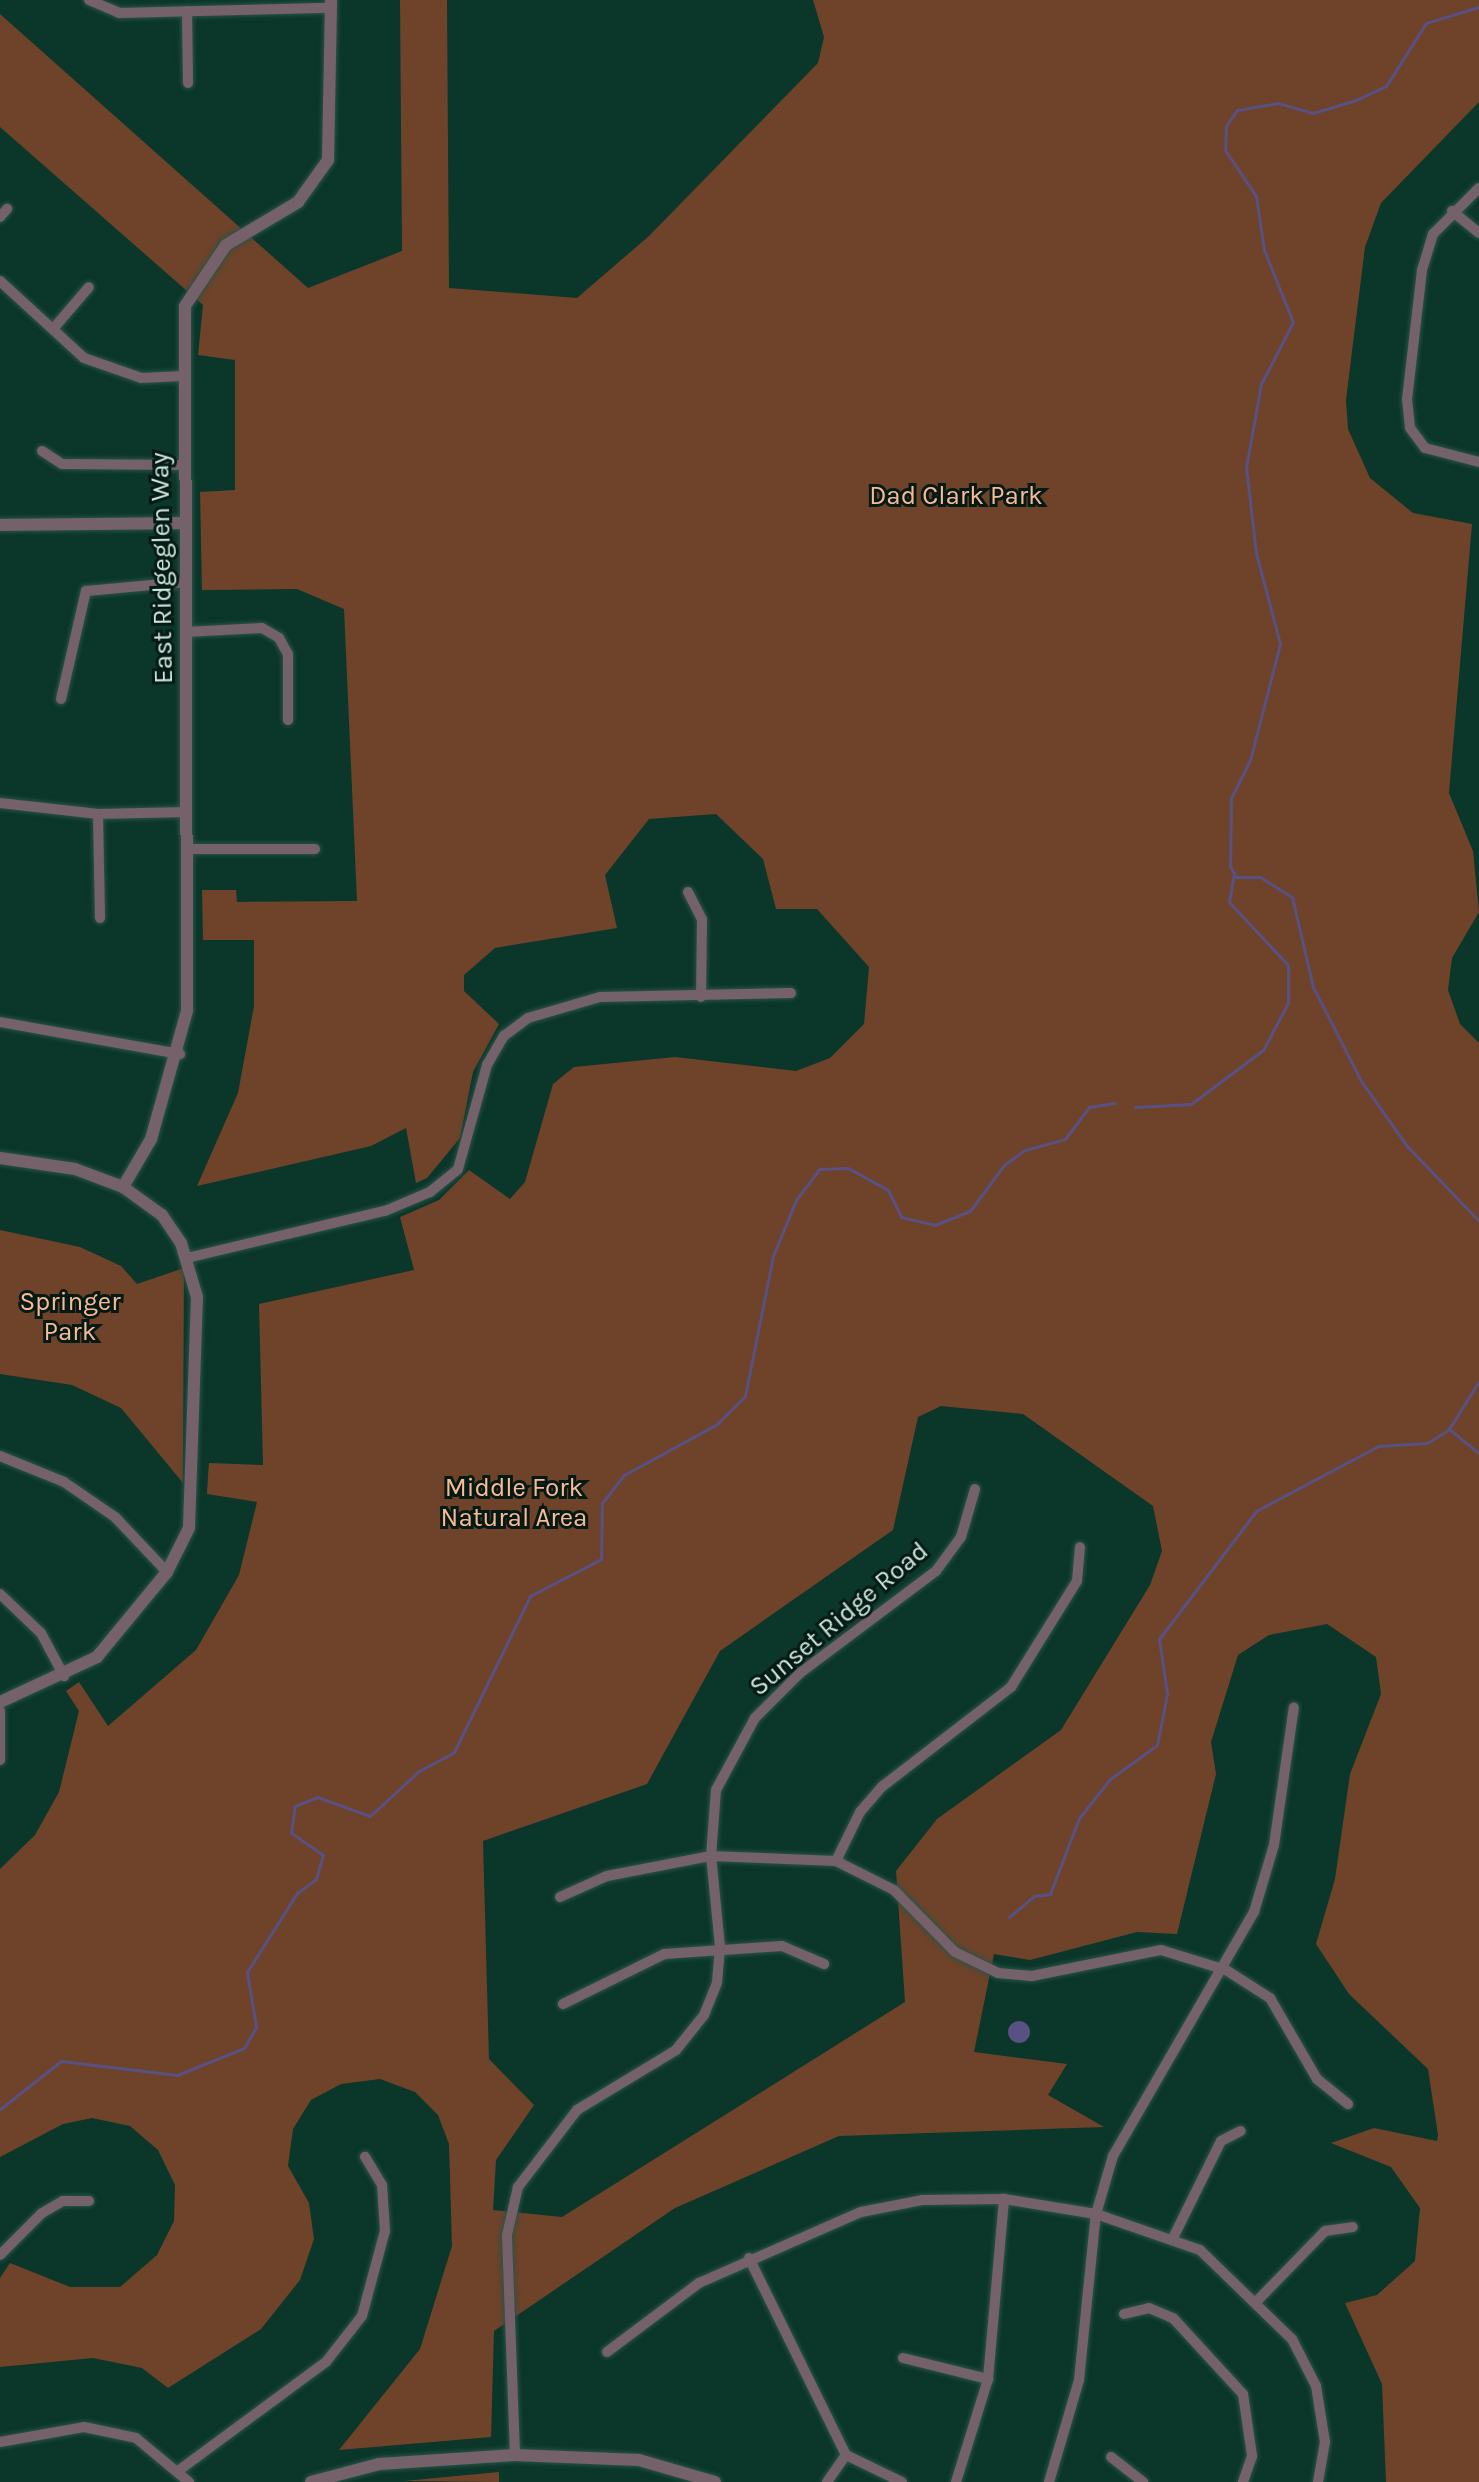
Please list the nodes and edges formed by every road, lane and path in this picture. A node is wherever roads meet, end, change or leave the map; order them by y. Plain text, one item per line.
1 (89, 0) edge
2 (331, 4) edge
3 (187, 11) junction
4 (188, 83) dead end
5 (1479, 188) edge
6 (1452, 211) junction
7 (1479, 233) edge
8 (0, 281) edge
9 (89, 287) dead end
10 (53, 329) junction
11 (182, 376) junction
12 (42, 451) dead end
13 (1479, 462) edge
14 (183, 465) junction
15 (184, 523) junction
16 (0, 525) edge
17 (185, 582) junction
18 (185, 632) junction
19 (61, 699) dead end
20 (288, 720) dead end
21 (0, 803) edge
22 (187, 812) junction
23 (98, 814) junction
24 (188, 849) junction
25 (315, 849) dead end
26 (688, 892) dead end
27 (100, 918) dead end
28 (791, 993) dead end
29 (701, 997) junction
30 (0, 1022) edge
31 (180, 1054) junction
32 (0, 1158) edge
33 (123, 1187) junction
34 (187, 1258) junction
35 (0, 1456) edge
36 (975, 1489) dead end
37 (1080, 1547) dead end
38 (167, 1572) junction
39 (0, 1594) edge
40 (64, 1676) junction
41 (0, 1702) edge
42 (1294, 1707) dead end
43 (0, 1711) edge
44 (0, 1760) edge
45 (711, 1856) junction
46 (836, 1861) junction
47 (560, 1897) dead end
48 (720, 1947) junction
49 (824, 1964) dead end
50 (1226, 1970) junction
51 (563, 2004) dead end
52 (1348, 2104) dead end
53 (1241, 2131) dead end
54 (365, 2157) dead end
55 (1004, 2199) junction
56 (89, 2201) dead end
57 (1096, 2214) junction
58 (1353, 2227) dead end
59 (1173, 2238) junction
60 (0, 2255) edge
61 (749, 2258) junction
62 (1257, 2301) junction
63 (1124, 2314) dead end
64 (607, 2352) dead end
65 (903, 2358) dead end
66 (988, 2379) junction
67 (0, 2442) edge
68 (515, 2455) junction
69 (846, 2455) junction
70 (1111, 2457) dead end
71 (178, 2471) junction
72 (189, 2482) edge
73 (311, 2482) edge
74 (715, 2482) edge
75 (827, 2482) edge
76 (902, 2482) edge
77 (956, 2482) edge
78 (1049, 2482) edge
79 (1143, 2482) edge
80 (1243, 2482) edge
81 (1318, 2482) edge

1 - 3 street
2 - 3 street
2 - 11 street, East Ridgeglen Way
3 - 4 street
5 - 6 street
6 - 7 street
6 - 13 street
8 - 10 street
9 - 10 street
10 - 11 street
11 - 14 street, East Ridgeglen Way
12 - 14 street
14 - 15 street, East Ridgeglen Way
15 - 16 street
15 - 17 street, East Ridgeglen Way
17 - 18 street, East Ridgeglen Way
17 - 19 street
18 - 20 street
18 - 22 street, East Ridgeglen Way
21 - 23 street
22 - 23 street
22 - 24 street, East Ridgeglen Way
23 - 27 street
24 - 25 street
24 - 31 street, East Ridgeglen Way
26 - 29 street
28 - 29 street
29 - 34 street
30 - 31 street
31 - 33 street, East Ridgeglen Way
32 - 33 street
33 - 34 street
34 - 38 street
35 - 38 street
36 - 45 street, Sunset Ridge Road
37 - 46 street
38 - 40 street
39 - 40 street
40 - 41 street
42 - 50 street
43 - 44 street
45 - 46 street
45 - 47 street
45 - 48 street, Sunset Ridge Road
46 - 50 street
48 - 49 street
48 - 51 street
48 - 68 street, Sunset Ridge Road
50 - 52 street
50 - 57 street
53 - 59 street
54 - 71 street
55 - 57 street
55 - 61 street
55 - 66 street
56 - 60 street
57 - 59 street
57 - 78 street
58 - 62 street
59 - 62 street
61 - 64 street
61 - 69 street
62 - 81 street
63 - 80 street
65 - 66 street
66 - 77 street
67 - 71 street
68 - 73 street
68 - 74 street
69 - 75 street
69 - 76 street
70 - 79 street
71 - 72 street

